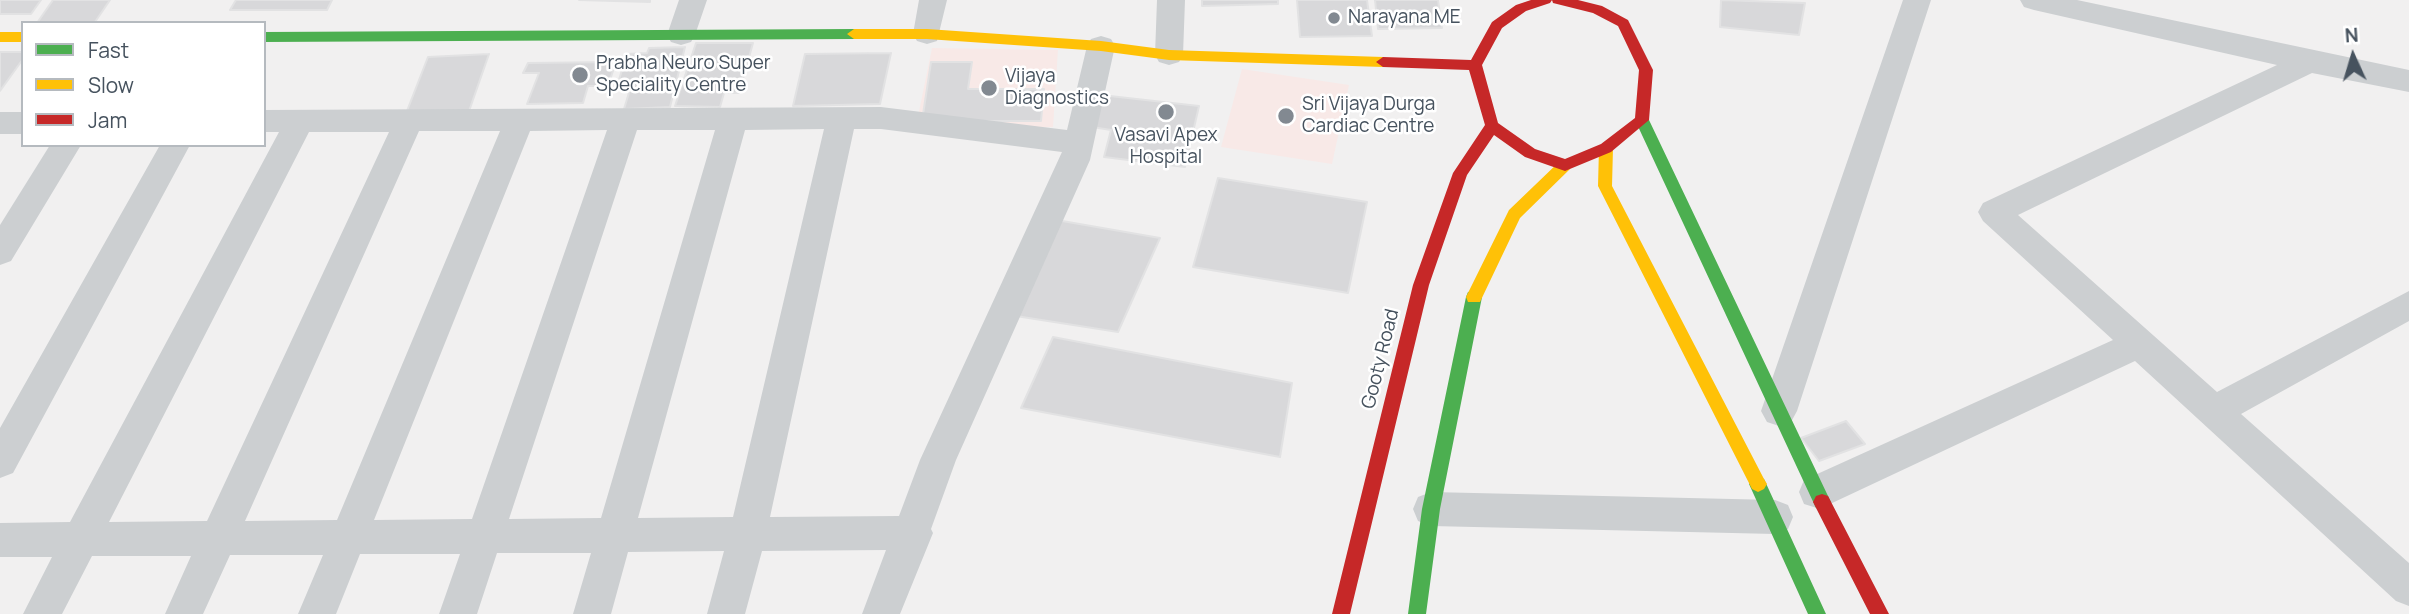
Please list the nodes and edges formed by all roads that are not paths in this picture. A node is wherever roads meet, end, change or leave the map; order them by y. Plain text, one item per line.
1 (693, 0) edge
2 (933, 0) edge
3 (1171, 0) edge
4 (1506, 0) edge
5 (1545, 0) edge
6 (1558, 0) edge
7 (1917, 0) edge
8 (2034, 0) edge
9 (1596, 5) edge
10 (1497, 25) junction
11 (927, 34) junction
12 (681, 35) junction
13 (0, 37) edge
14 (21, 37) edge
15 (266, 37) edge
16 (1101, 46) junction
17 (1169, 55) junction
18 (2309, 62) junction
19 (1475, 65) junction
20 (2409, 81) edge
21 (520, 119) junction
22 (626, 119) junction
23 (733, 119) junction
24 (841, 119) junction
25 (300, 120) junction
26 (409, 120) junction
27 (1642, 120) junction
28 (266, 121) edge
29 (0, 123) edge
30 (21, 123) edge
31 (1492, 126) junction
32 (1079, 143) junction
33 (65, 147) edge
34 (174, 147) edge
35 (1606, 148) junction
36 (1565, 165) junction
37 (0, 252) edge
38 (2409, 305) edge
39 (2139, 344) junction
40 (1779, 411) junction
41 (2214, 411) junction
42 (0, 462) edge
43 (1817, 492) junction
44 (1431, 509) junction
45 (1776, 517) junction
46 (914, 533) junction
47 (748, 534) junction
48 (615, 535) junction
49 (485, 536) junction
50 (349, 537) junction
51 (221, 538) junction
52 (82, 539) junction
53 (0, 540) edge
54 (2409, 588) edge
55 (42, 614) edge
56 (184, 614) edge
57 (317, 614) edge
58 (458, 614) edge
59 (592, 614) edge
60 (726, 614) edge
61 (881, 614) edge
62 (1341, 614) edge
63 (1417, 614) edge
64 (1817, 614) edge
65 (1880, 614) edge

1 - 12 street
2 - 11 street
3 - 17 street
4 - 10 main road
5 - 10 main road
6 - 9 main road
7 - 40 street
8 - 18 street
9 - 27 main road
10 - 19 main road
11 - 12 main road
11 - 16 main road
12 - 15 main road
13 - 14 main road
16 - 17 main road
16 - 32 street
17 - 19 main road
18 - 20 street
18 - 39 street
19 - 31 main road
21 - 22 street
21 - 26 street
21 - 50 street
22 - 23 street
22 - 49 street
23 - 24 street
23 - 48 street
24 - 32 street
24 - 47 street
25 - 26 street
25 - 28 street
25 - 52 street
26 - 51 street
27 - 35 main road
27 - 40 main road
29 - 30 street
31 - 36 main road
31 - 62 main road, Gooty Road
32 - 46 street
33 - 37 street
34 - 42 street
35 - 36 main road
35 - 45 main road
36 - 44 main road
38 - 41 street
39 - 41 street
39 - 43 street
40 - 43 main road
41 - 54 street
43 - 65 main road
44 - 45 street
44 - 63 main road
45 - 64 main road
46 - 47 street
46 - 61 street
47 - 48 street
47 - 60 street
48 - 49 street
48 - 59 street
49 - 50 street
49 - 58 street
50 - 51 street
50 - 57 street
51 - 52 street
51 - 56 street
52 - 53 street
52 - 55 street

